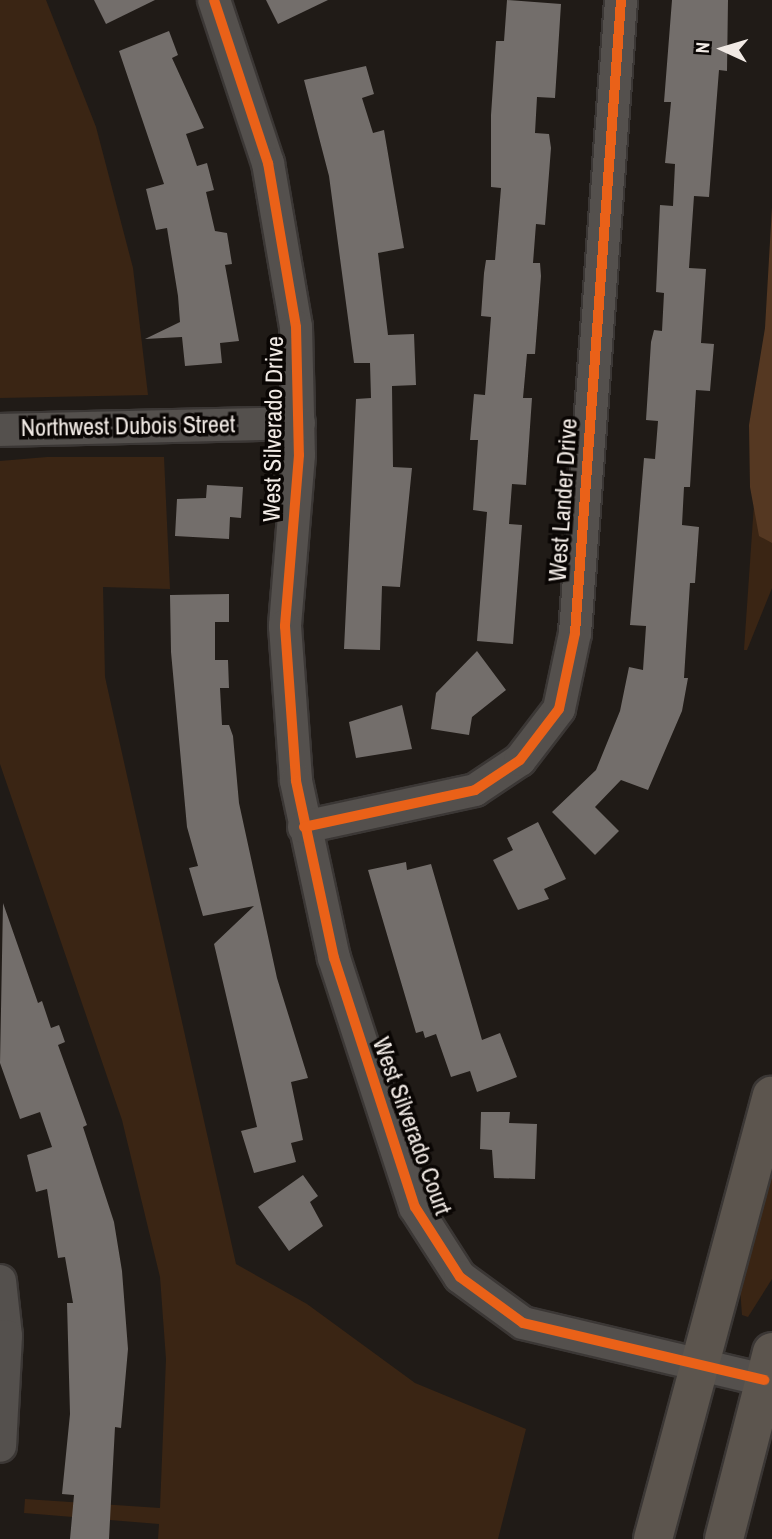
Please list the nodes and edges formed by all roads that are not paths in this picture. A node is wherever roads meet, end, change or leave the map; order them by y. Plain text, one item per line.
1 (214, 0) edge
2 (621, 0) edge
3 (299, 423) junction
4 (0, 430) edge
5 (304, 827) junction
6 (772, 1096) edge
7 (0, 1281) edge
8 (698, 1363) junction
9 (768, 1366) edge
10 (0, 1446) edge
11 (653, 1539) edge
12 (724, 1539) edge

1 - 3 street, West Silverado Drive
2 - 5 street, West Lander Drive
3 - 4 street, Northwest Dubois Street
3 - 5 street, West Silverado Drive
5 - 8 street, West Silverado Court
6 - 8 main road
7 - 10 street
8 - 9 street, West Silverado Court
8 - 11 main road
9 - 12 main road

